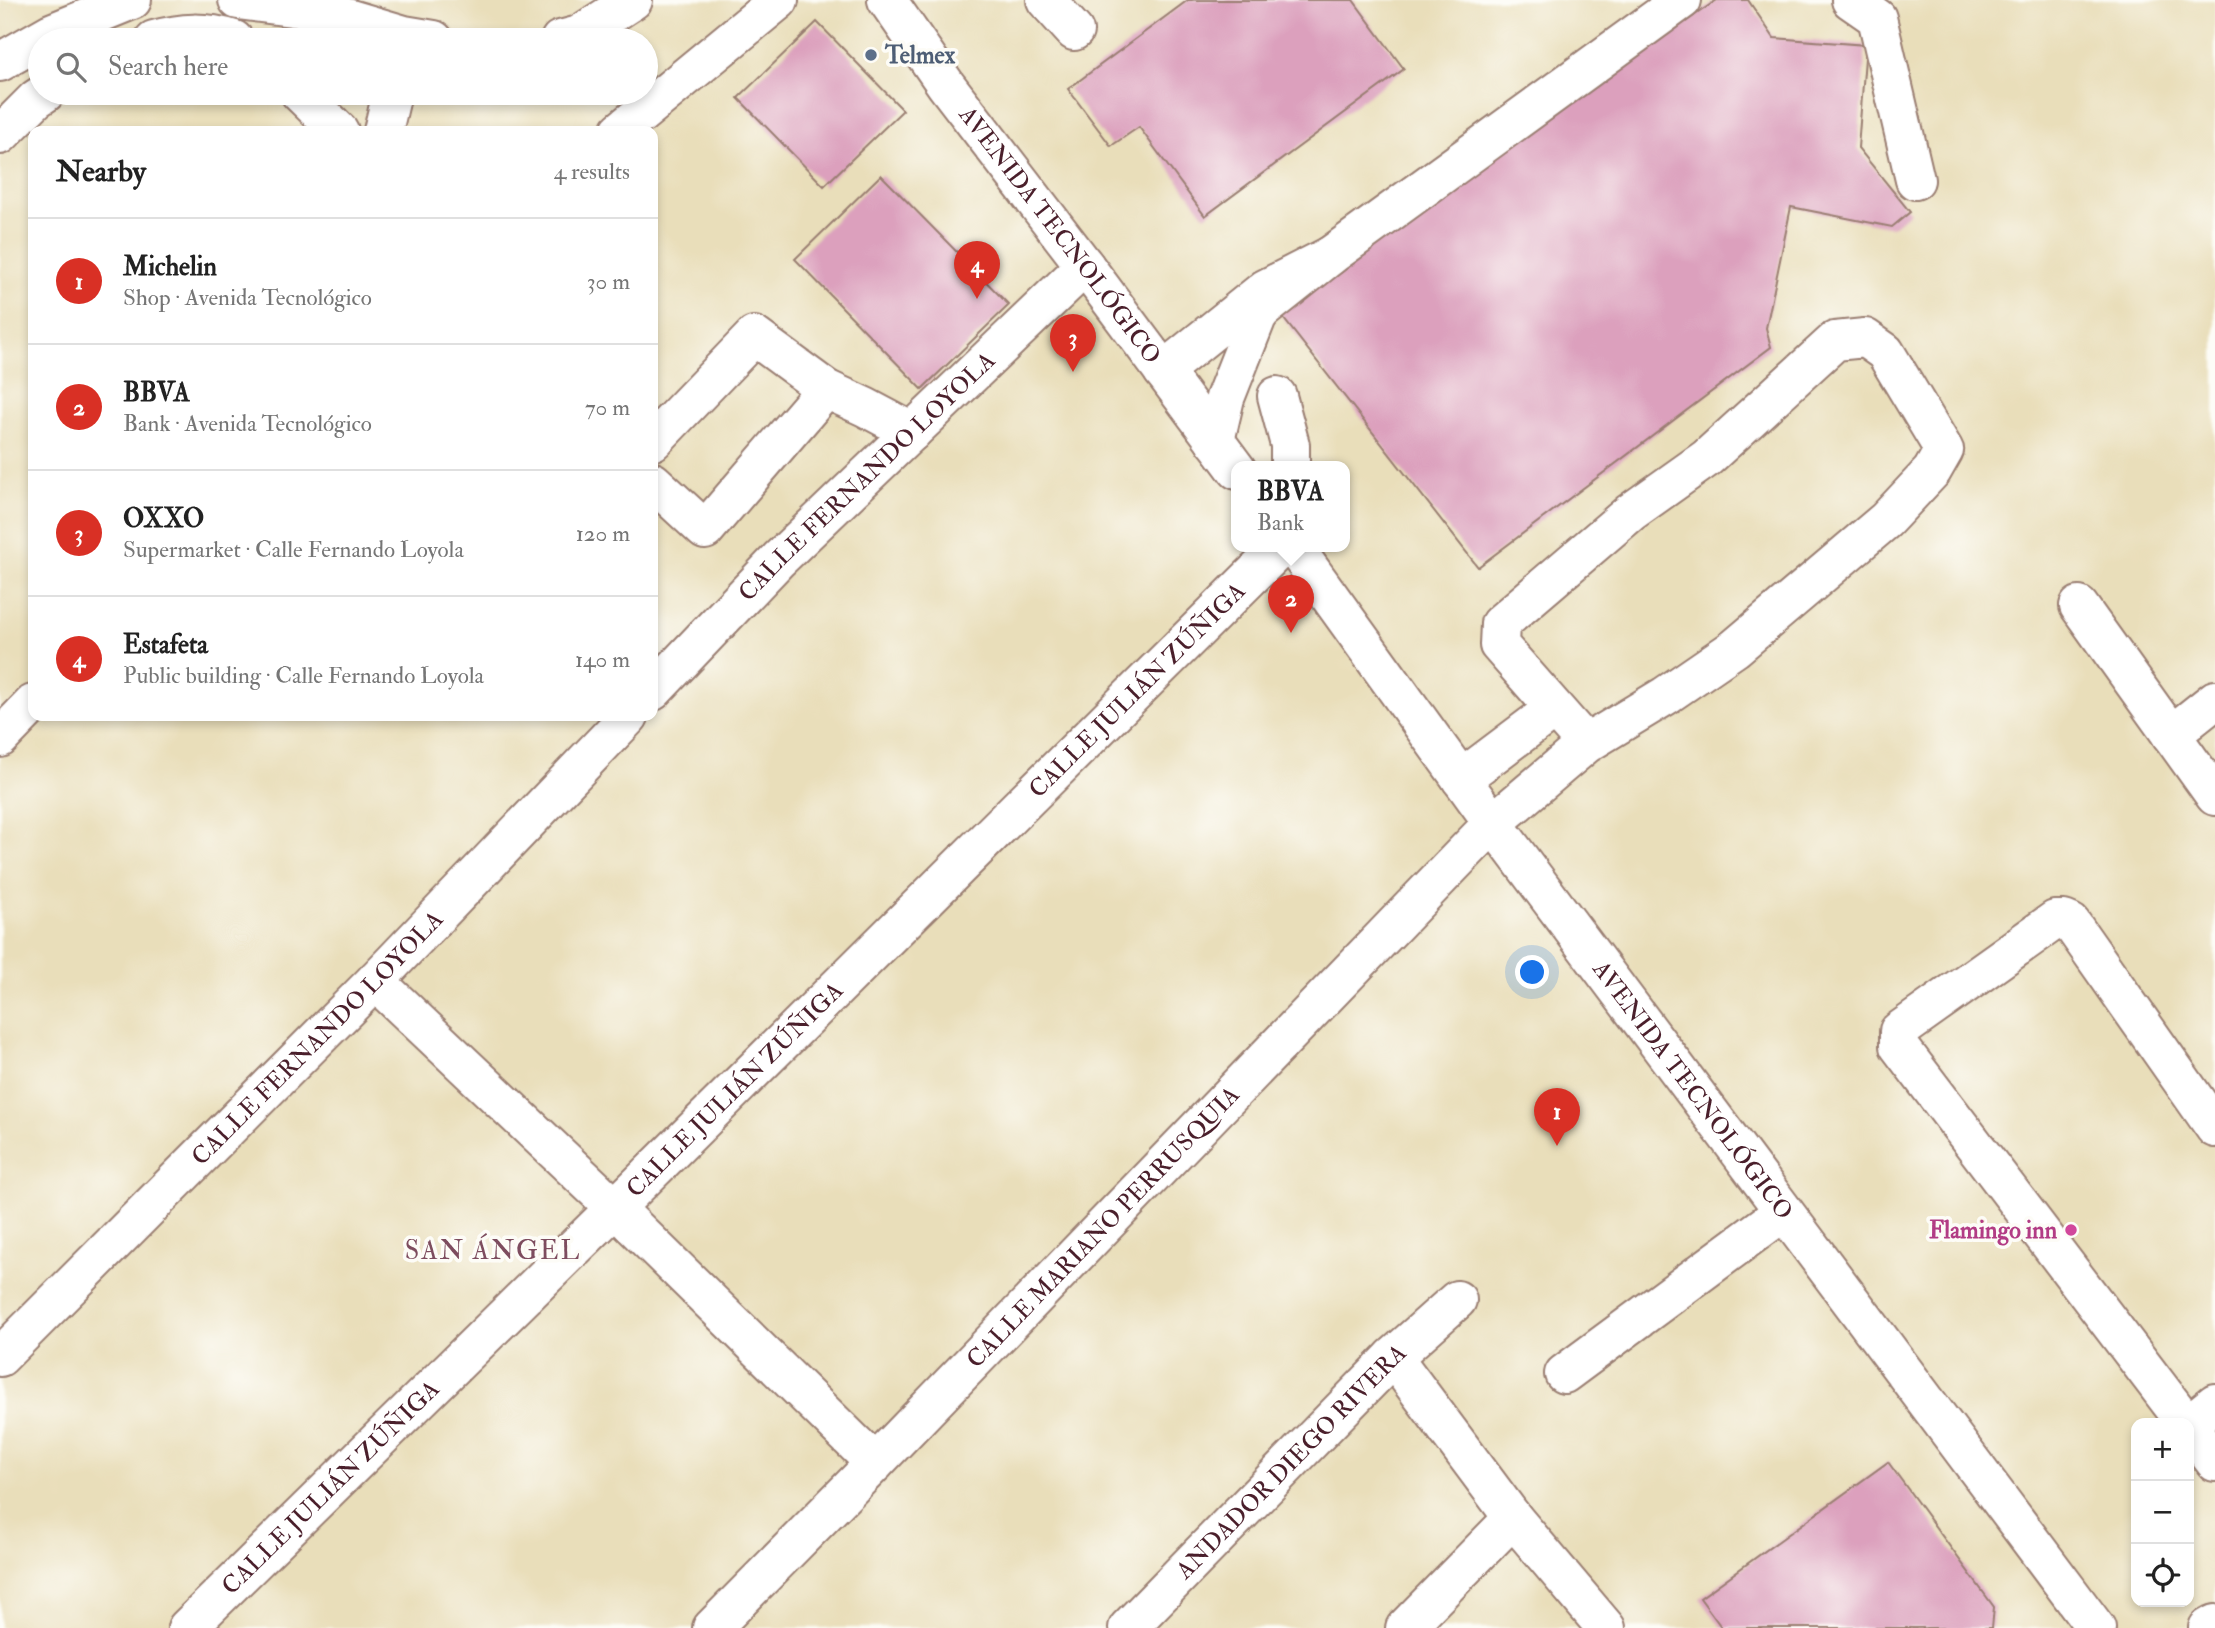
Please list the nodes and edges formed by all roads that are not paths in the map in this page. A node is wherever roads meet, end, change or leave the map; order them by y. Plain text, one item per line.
1 (132, 0) edge
2 (238, 0) edge
3 (632, 0) edge
4 (779, 0) edge
5 (887, 0) edge
6 (1046, 0) edge
7 (1682, 0) edge
8 (1851, 0) edge
9 (63, 28) edge
10 (378, 28) edge
11 (590, 28) edge
12 (1074, 31) dead end
13 (28, 46) edge
14 (0, 62) edge
15 (658, 100) edge
16 (32, 105) edge
17 (312, 105) edge
18 (388, 105) edge
19 (652, 105) edge
20 (334, 126) edge
21 (384, 126) edge
22 (626, 126) edge
23 (0, 135) edge
24 (1915, 180) dead end
25 (1330, 256) junction
26 (1085, 266) junction
27 (1163, 371) junction
28 (826, 389) junction
29 (1277, 396) dead end
30 (912, 432) junction
31 (658, 436) edge
32 (1226, 455) edge
33 (1290, 461) edge
34 (658, 487) edge
35 (1276, 552) edge
36 (1298, 552) edge
37 (2079, 606) dead end
38 (658, 686) edge
39 (2215, 700) edge
40 (28, 709) edge
41 (1554, 709) junction
42 (624, 721) edge
43 (2171, 735) junction
44 (0, 738) edge
45 (1586, 744) junction
46 (1461, 779) junction
47 (2215, 796) edge
48 (1493, 824) junction
49 (375, 981) junction
50 (2215, 1128) edge
51 (615, 1208) junction
52 (1783, 1212) junction
53 (1457, 1300) dead end
54 (0, 1357) edge
55 (1393, 1357) junction
56 (1564, 1374) dead end
57 (2215, 1403) edge
58 (2183, 1418) edge
59 (2194, 1420) edge
60 (2194, 1433) edge
61 (2215, 1462) edge
62 (875, 1463) junction
63 (1513, 1518) junction
64 (2215, 1623) edge
65 (187, 1628) edge
66 (712, 1628) edge
67 (1128, 1628) edge
68 (1405, 1628) edge
69 (1606, 1628) edge
70 (2096, 1628) edge
71 (2208, 1628) edge

1 - 9 street
2 - 10 street
3 - 11 street
4 - 15 street
5 - 26 street, AVENIDA TECNOLÓGICO
6 - 12 street
7 - 25 street
8 - 24 street
13 - 14 street
16 - 23 street
17 - 20 street
18 - 21 street
19 - 22 street
25 - 27 street
25 - 32 street
26 - 27 street, AVENIDA TECNOLÓGICO
26 - 30 street, CALLE FERNANDO LOYOLA
27 - 32 street, AVENIDA TECNOLÓGICO
28 - 30 street
28 - 31 street
28 - 34 street
29 - 33 street
30 - 38 street, CALLE FERNANDO LOYOLA
35 - 51 street, CALLE JULIÁN ZÚÑIGA
36 - 46 street, AVENIDA TECNOLÓGICO
37 - 43 street
39 - 43 street
40 - 44 street
41 - 45 street
41 - 45 street, CALLE MARIANO PERRUSQUIA
41 - 46 street
42 - 49 street, CALLE FERNANDO LOYOLA
43 - 47 street
45 - 48 street, CALLE MARIANO PERRUSQUIA
46 - 48 street, AVENIDA TECNOLÓGICO
48 - 52 street, AVENIDA TECNOLÓGICO
48 - 62 street, CALLE MARIANO PERRUSQUIA
49 - 51 street
49 - 54 street, CALLE FERNANDO LOYOLA
50 - 58 street
51 - 62 street
51 - 65 street, CALLE JULIÁN ZÚÑIGA
52 - 56 street
52 - 70 street, AVENIDA TECNOLÓGICO
53 - 55 street, ANDADOR DIEGO RIVERA
55 - 63 street
55 - 67 street, ANDADOR DIEGO RIVERA
57 - 59 street
60 - 61 street
62 - 66 street, CALLE MARIANO PERRUSQUIA
63 - 68 street
63 - 69 street
64 - 71 street

